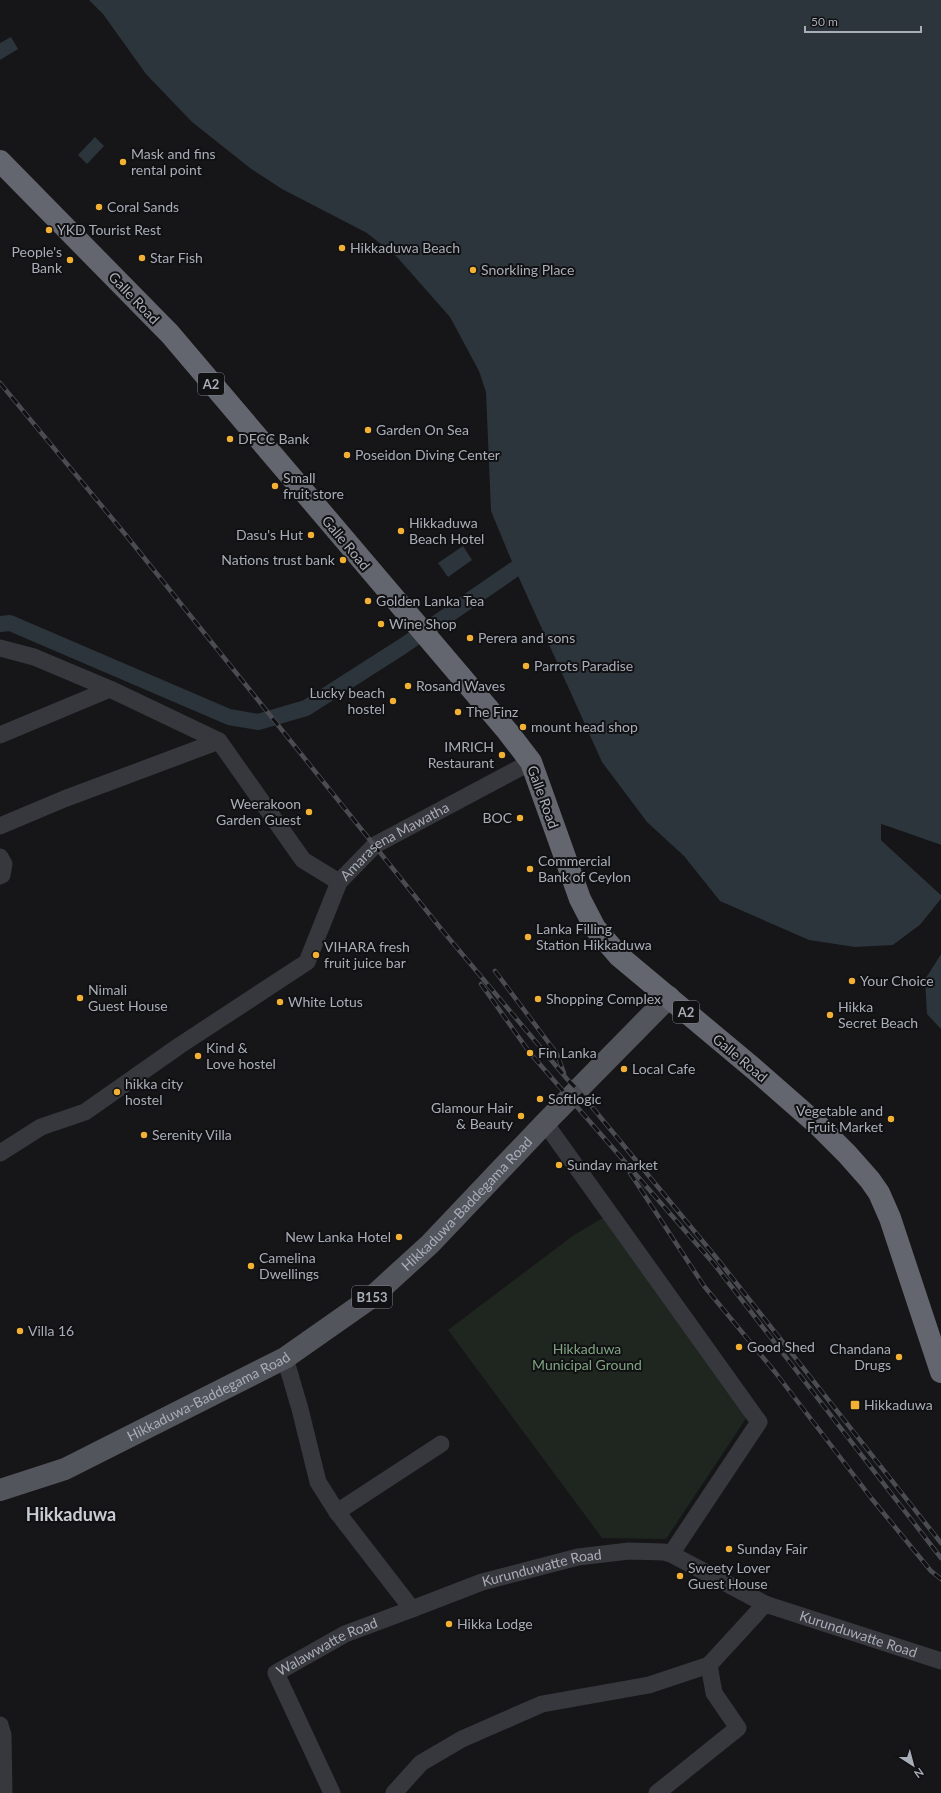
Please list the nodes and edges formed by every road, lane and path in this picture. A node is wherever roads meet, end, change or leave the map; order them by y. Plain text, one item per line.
1 (0, 161) edge
2 (0, 648) edge
3 (110, 689) junction
4 (0, 735) edge
5 (219, 741) junction
6 (531, 762) junction
7 (0, 826) edge
8 (0, 857) edge
9 (0, 876) edge
10 (339, 882) junction
11 (669, 997) junction
12 (545, 1123) junction
13 (0, 1153) edge
14 (285, 1358) junction
15 (941, 1372) edge
16 (441, 1444) dead end
17 (0, 1490) edge
18 (337, 1512) junction
19 (671, 1554) junction
20 (765, 1604) junction
21 (412, 1609) junction
22 (941, 1661) edge
23 (709, 1666) junction
24 (0, 1725) edge
25 (4, 1793) edge
26 (332, 1793) edge
27 (394, 1793) edge
28 (657, 1793) edge

1 - 6 highway, Galle Road / A2
2 - 3 street
3 - 4 street
3 - 5 street
5 - 7 street
5 - 10 street
6 - 10 street, Amarasena Mawatha
6 - 11 highway, Galle Road / A2
8 - 9 street
10 - 13 street, Amarasena Mawatha
11 - 12 main road, Hikkaduwa-Baddegama Road / B153
11 - 15 highway, Galle Road / A2
12 - 14 main road, Hikkaduwa-Baddegama Road / B153
12 - 19 street
14 - 17 main road, Hikkaduwa-Baddegama Road / B153
14 - 18 street
16 - 18 street
18 - 21 street
19 - 20 street, Kurunduwatte Road
19 - 21 street, Kurunduwatte Road
20 - 22 street, Kurunduwatte Road
20 - 23 street
21 - 26 street, Walawwatte Road
23 - 27 street
23 - 28 street
24 - 25 street

